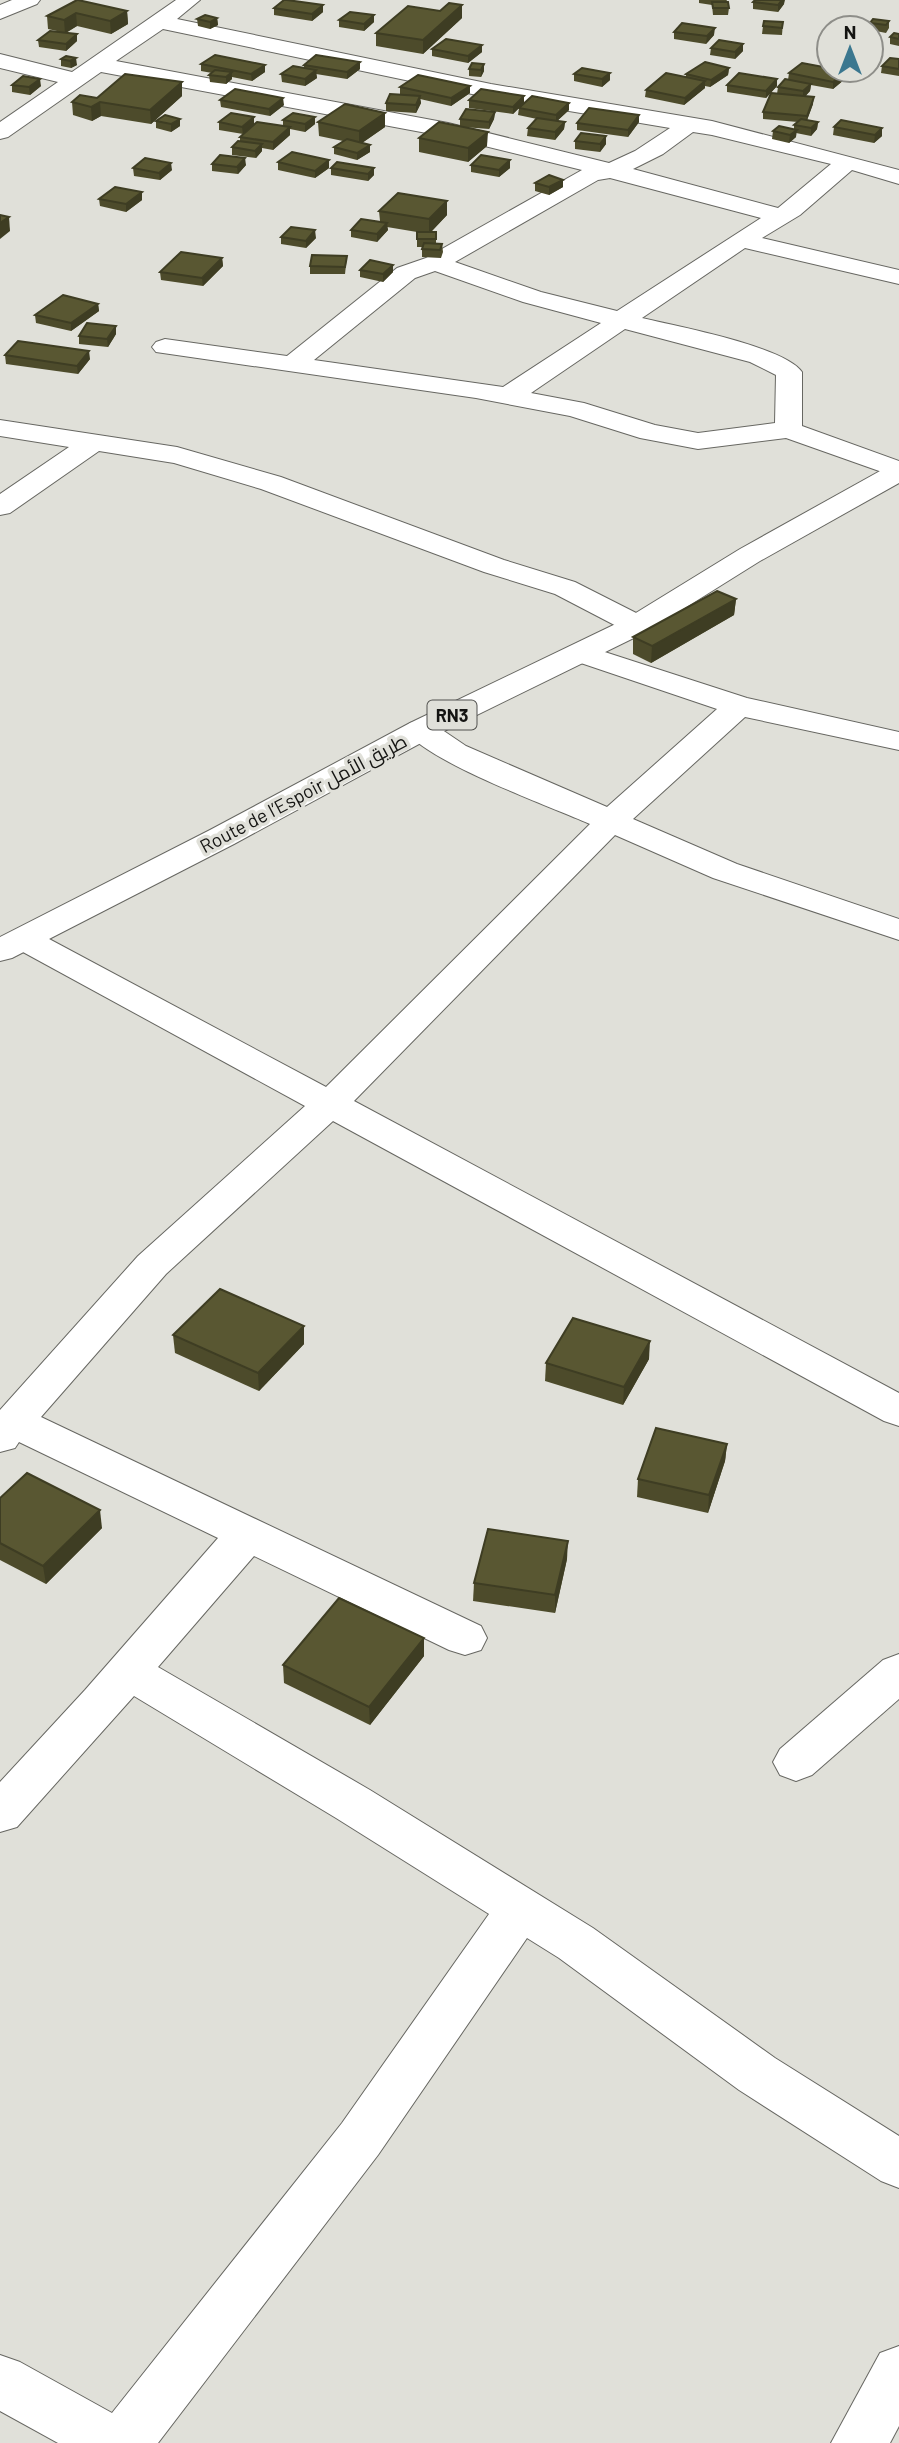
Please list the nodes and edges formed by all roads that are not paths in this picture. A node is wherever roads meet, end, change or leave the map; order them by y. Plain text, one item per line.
1 (30, 0) edge
2 (190, 0) edge
3 (0, 13) edge
4 (157, 22) junction
5 (0, 61) edge
6 (96, 64) junction
7 (75, 79) junction
8 (689, 124) junction
9 (0, 132) edge
10 (848, 162) junction
11 (615, 171) junction
12 (899, 177) edge
13 (780, 216) junction
14 (741, 240) junction
15 (435, 263) junction
16 (899, 277) edge
17 (621, 320) junction
18 (165, 347) dead end
19 (293, 363) junction
20 (508, 396) junction
21 (0, 428) edge
22 (788, 430) junction
23 (94, 442) junction
24 (899, 471) edge
25 (0, 508) edge
26 (637, 625) junction
27 (580, 653) junction
28 (739, 706) junction
29 (421, 730) junction
30 (899, 741) edge
31 (610, 822) junction
32 (899, 930) edge
33 (12, 945) edge
34 (330, 1104) junction
35 (899, 1411) edge
36 (7, 1429) edge
37 (248, 1533) junction
38 (465, 1639) dead end
39 (128, 1671) junction
40 (899, 1672) edge
41 (796, 1762) dead end
42 (0, 1813) edge
43 (521, 1908) junction
44 (899, 2164) edge
45 (899, 2372) edge
46 (0, 2381) edge
47 (112, 2443) edge
48 (123, 2443) edge
49 (859, 2443) edge

1 - 3 main road
2 - 4 main road
4 - 6 main road
4 - 8 main road
5 - 7 main road
6 - 7 main road
6 - 11 main road
7 - 9 main road
8 - 10 main road
8 - 11 main road
10 - 12 main road
10 - 13 main road
11 - 13 main road
11 - 15 main road
13 - 14 main road
14 - 16 main road
14 - 17 main road
15 - 17 main road
15 - 19 main road
17 - 20 main road
17 - 22 main road
18 - 19 main road
19 - 20 main road
20 - 22 main road
21 - 23 main road
22 - 24 main road
23 - 25 main road
23 - 26 main road
24 - 26 main road, Route de l’Espoir طريق الأمل / RN3
26 - 27 main road, Route de l’Espoir طريق الأمل / RN3
27 - 28 main road
27 - 29 main road, Route de l’Espoir طريق الأمل / RN3
28 - 30 main road
28 - 31 main road
29 - 31 main road
29 - 33 main road, Route de l’Espoir طريق الأمل / RN3
31 - 32 main road
31 - 34 main road
33 - 34 main road
34 - 35 main road
34 - 36 main road
36 - 37 main road
37 - 38 main road
37 - 39 main road
39 - 42 main road
39 - 43 main road
40 - 41 main road
43 - 44 main road
43 - 48 main road
45 - 49 main road
46 - 47 main road

